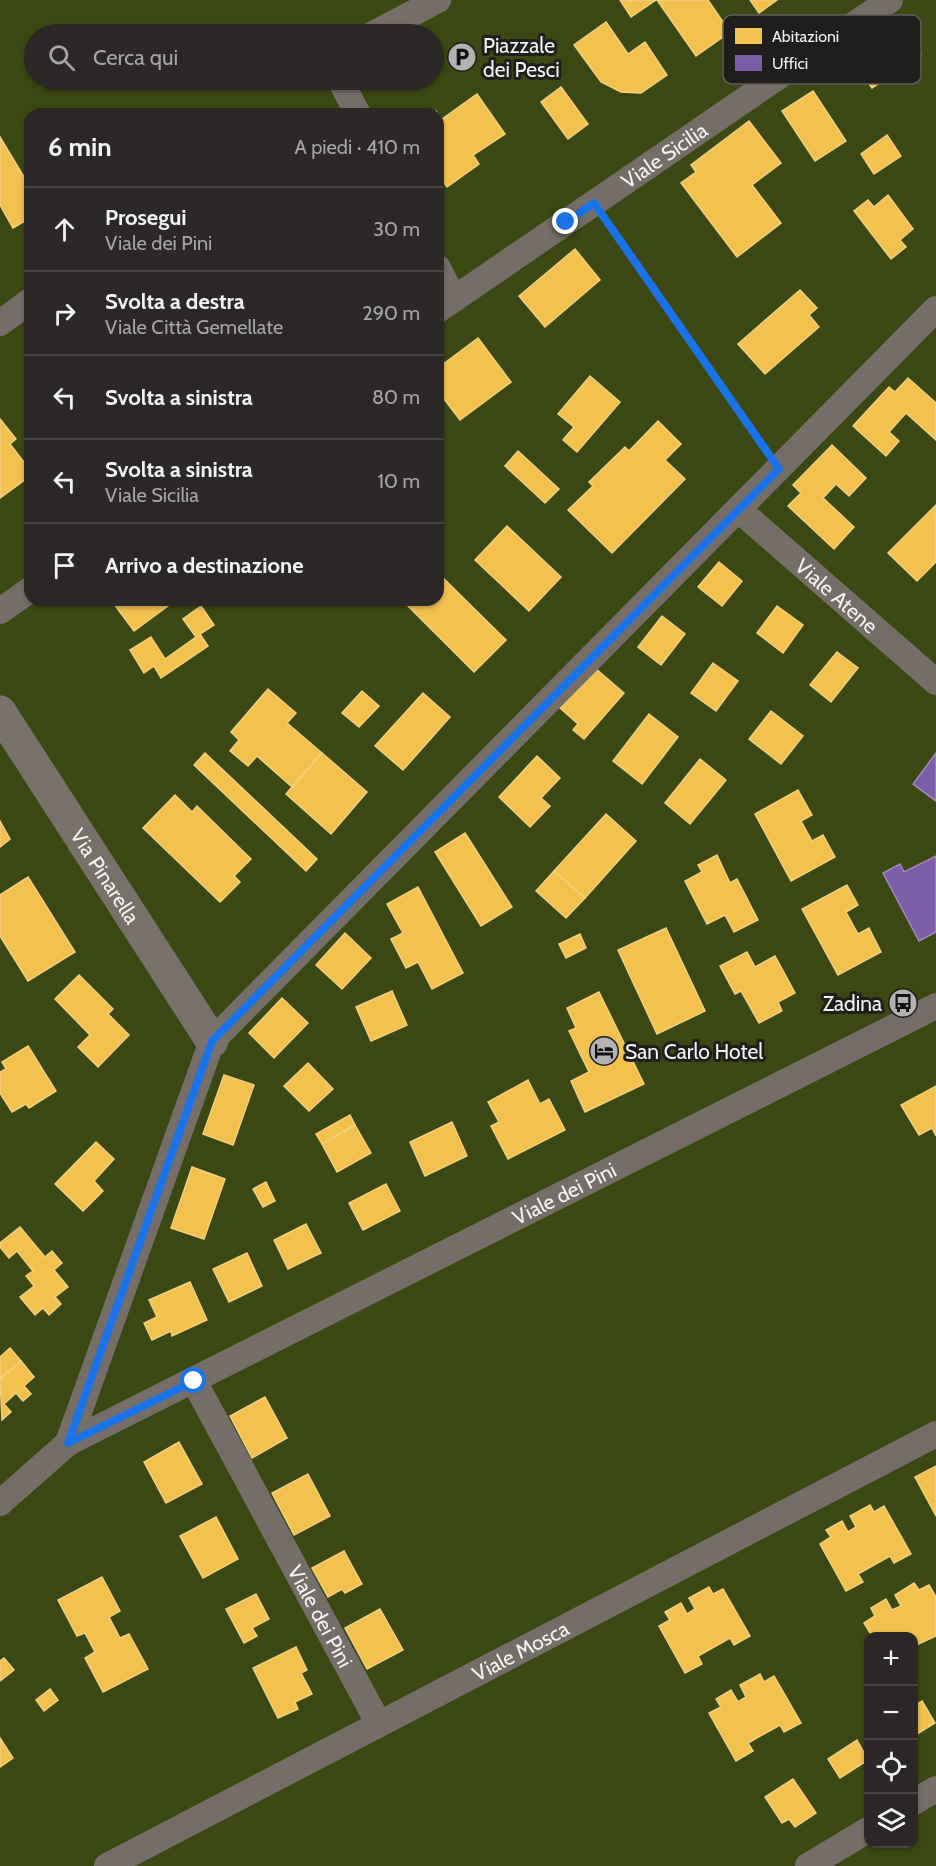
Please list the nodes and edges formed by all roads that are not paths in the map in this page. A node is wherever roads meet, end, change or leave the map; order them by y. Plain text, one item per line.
1 (438, 0) edge
2 (890, 0) edge
3 (868, 15) edge
4 (392, 24) edge
5 (768, 84) edge
6 (345, 90) edge
7 (355, 108) edge
8 (24, 305) edge
9 (446, 305) edge
10 (936, 309) edge
11 (0, 323) edge
12 (739, 510) junction
13 (24, 595) edge
14 (0, 611) edge
15 (936, 682) edge
16 (0, 712) edge
17 (936, 1006) edge
18 (212, 1041) junction
19 (194, 1381) junction
20 (936, 1434) edge
21 (68, 1443) junction
22 (0, 1503) edge
23 (379, 1724) junction
24 (936, 1789) edge
25 (918, 1800) edge
26 (864, 1832) edge
27 (107, 1866) edge
28 (808, 1866) edge

1 - 4 street
2 - 3 street, Viale Sicilia
5 - 9 street, Viale Sicilia
6 - 7 street
8 - 11 street
10 - 12 street
12 - 15 street, Viale Atene
12 - 18 street
13 - 14 street
16 - 18 street, Via Pinarella
17 - 19 street, Viale dei Pini
18 - 21 street
19 - 21 street, Viale dei Pini
19 - 23 street, Viale dei Pini
20 - 23 street, Viale Mosca
21 - 22 street, Viale dei Pini
23 - 27 street, Viale Mosca
24 - 25 street
26 - 28 street

